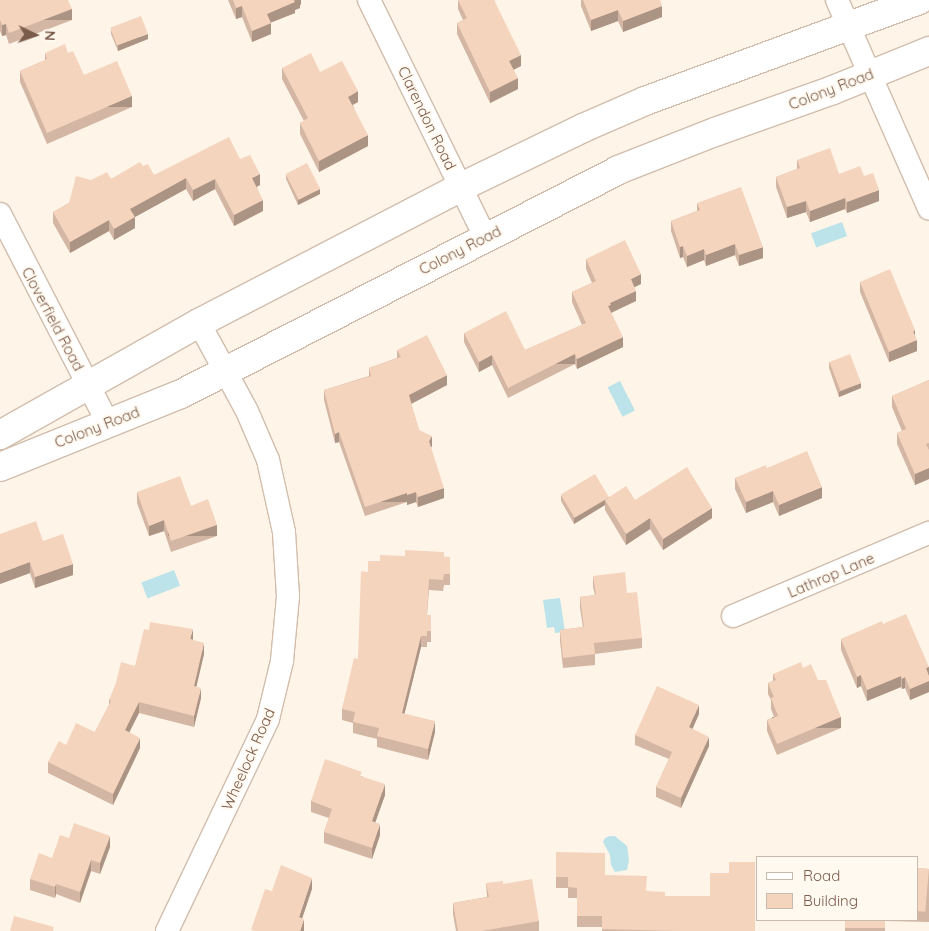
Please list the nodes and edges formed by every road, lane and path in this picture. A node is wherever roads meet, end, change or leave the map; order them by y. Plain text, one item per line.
1 (369, 0) edge
2 (837, 0) edge
3 (919, 0) edge
4 (849, 27) junction
5 (929, 51) edge
6 (870, 74) junction
7 (461, 187) junction
8 (929, 209) edge
9 (0, 214) edge
10 (485, 237) junction
11 (199, 323) junction
12 (226, 372) junction
13 (88, 385) junction
14 (108, 423) junction
15 (0, 435) edge
16 (0, 450) edge
17 (0, 467) edge
18 (929, 533) edge
19 (733, 616) dead end
20 (167, 931) edge

1 - 7 street, Clarendon Road
2 - 4 street
3 - 4 street
4 - 6 street
4 - 7 street
5 - 6 street, Colony Road
6 - 8 street
6 - 10 street, Colony Road
7 - 10 street, Clarendon Road
7 - 11 street
9 - 13 street, Cloverfield Road
10 - 12 street, Colony Road
11 - 12 street, Wheelock Road
11 - 13 street
12 - 14 street, Colony Road
12 - 20 street, Wheelock Road
13 - 14 street, Cloverfield Road
13 - 15 street
13 - 16 street
14 - 17 street, Colony Road
18 - 19 street, Lathrop Lane

